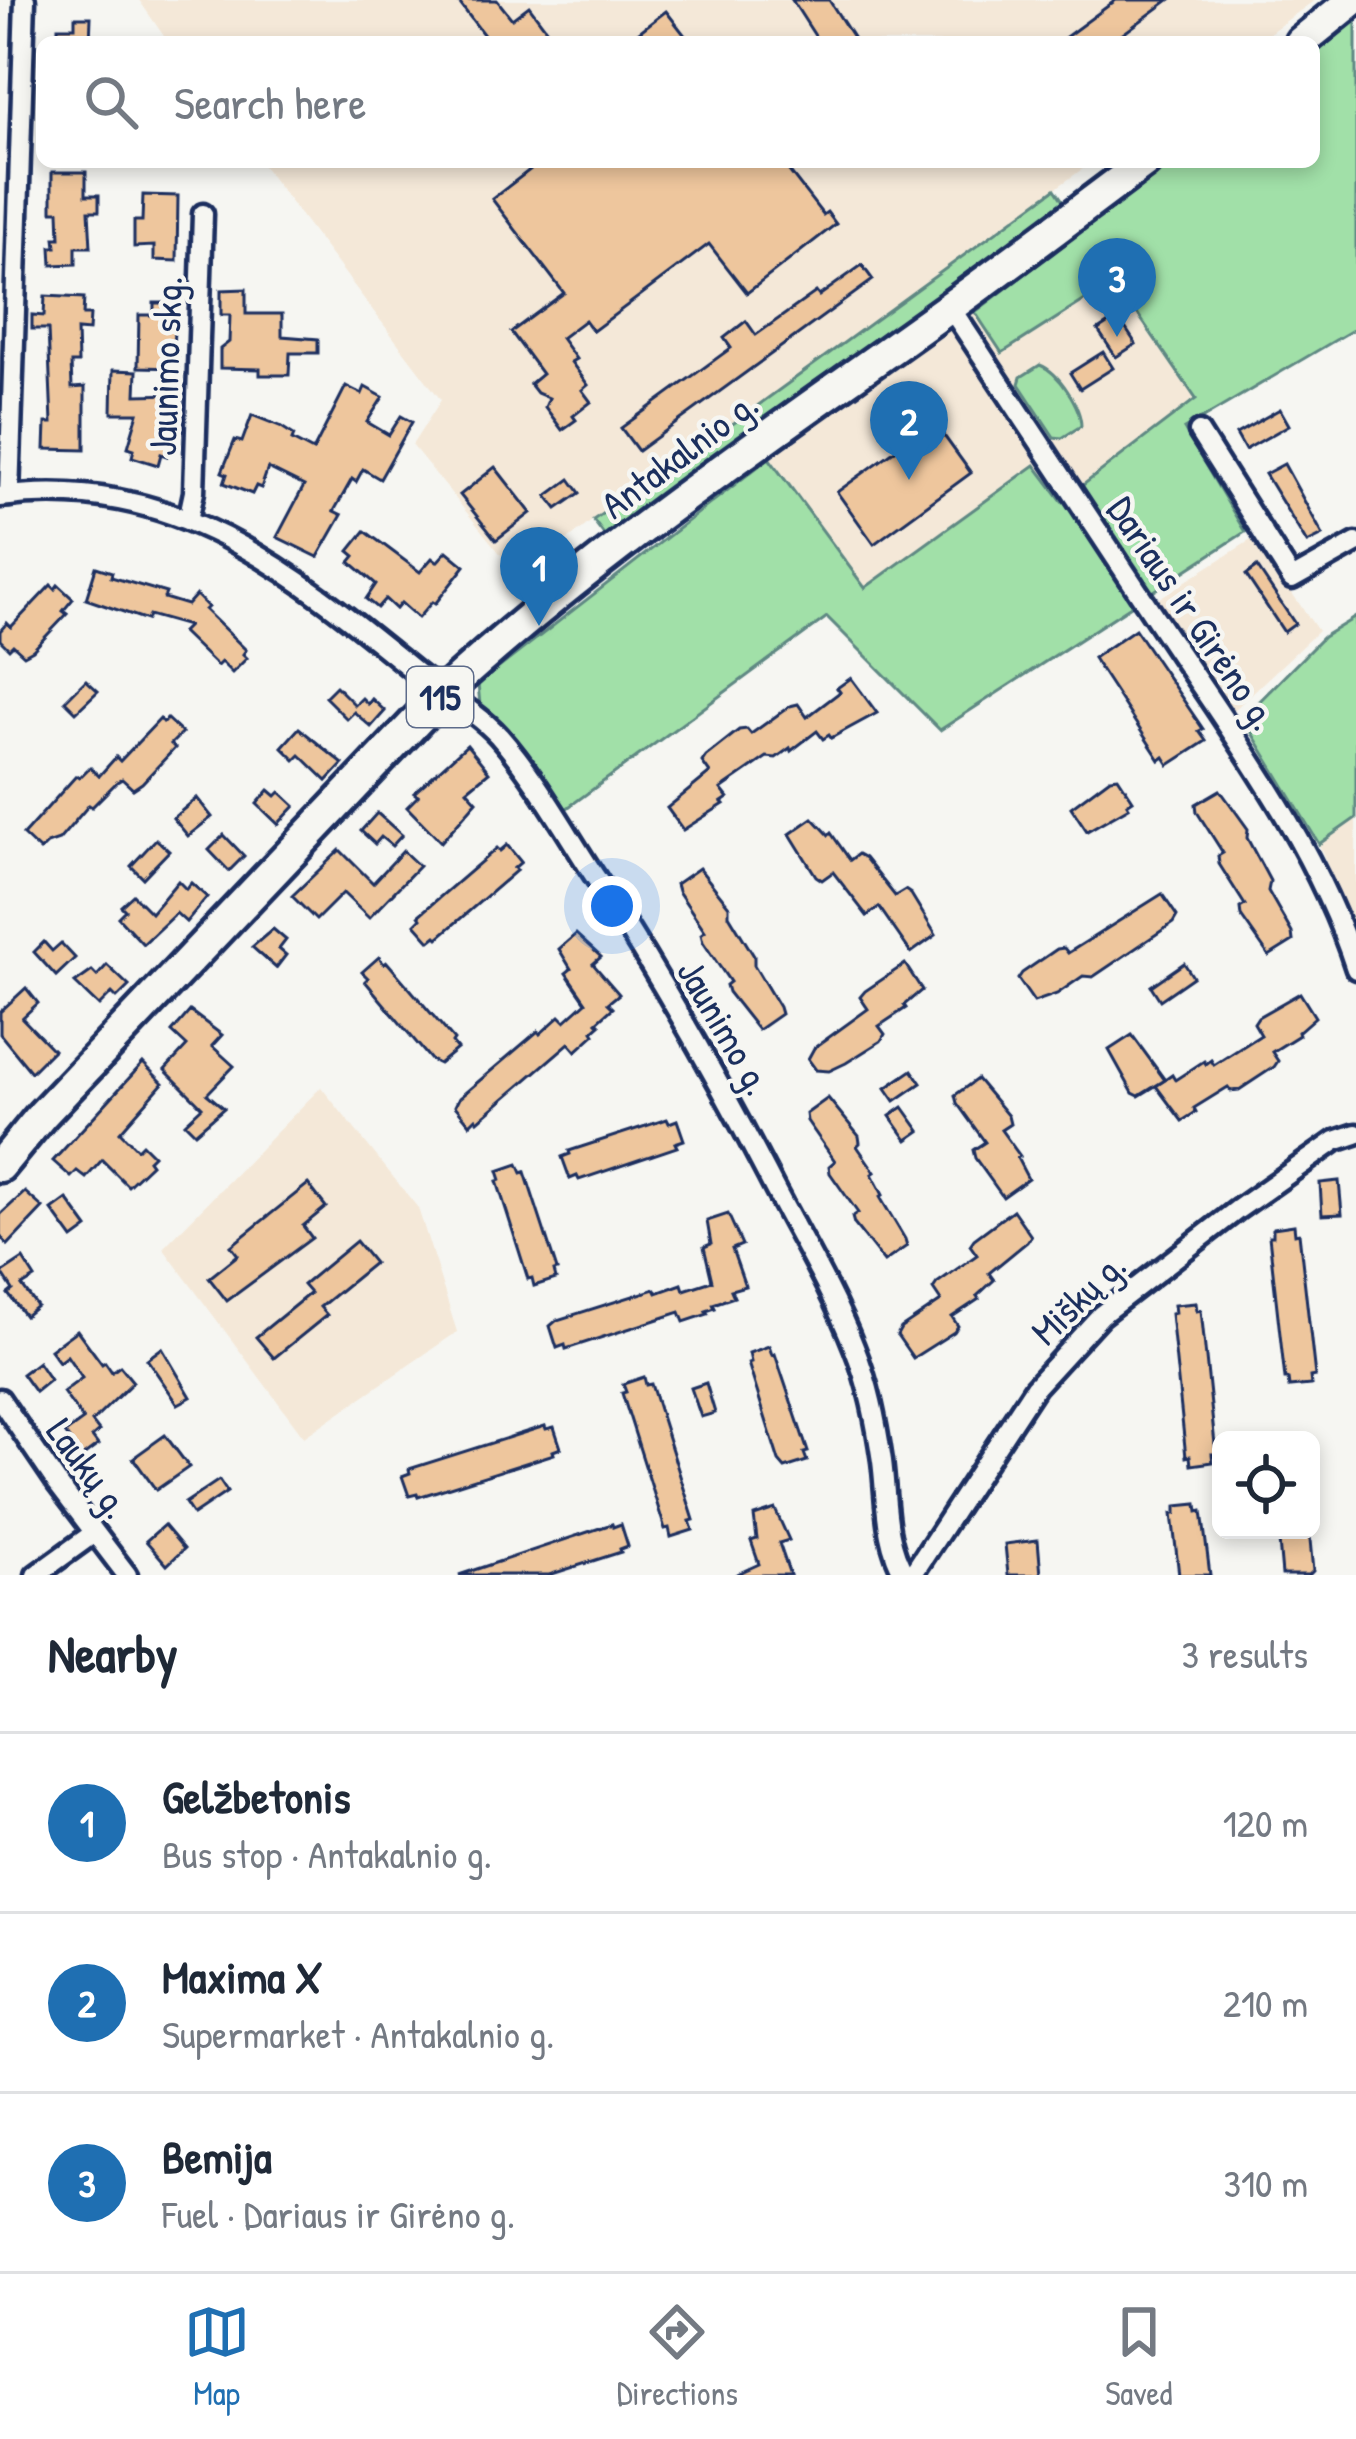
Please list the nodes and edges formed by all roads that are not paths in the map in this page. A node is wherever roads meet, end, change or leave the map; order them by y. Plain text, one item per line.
1 (25, 0) edge
2 (1353, 0) edge
3 (1308, 36) edge
4 (1137, 168) edge
5 (203, 214) dead end
6 (950, 307) junction
7 (1199, 432) dead end
8 (4, 496) edge
9 (188, 520) junction
10 (1356, 543) edge
11 (445, 692) junction
12 (1356, 969) edge
13 (1356, 1134) edge
14 (0, 1166) edge
15 (0, 1399) edge
16 (94, 1533) junction
17 (36, 1575) edge
18 (127, 1575) edge
19 (908, 1575) edge

1 - 8 street
2 - 3 main road
4 - 6 main road, Antakalnio g. / 115
5 - 9 street, Jaunimo skg.
6 - 11 main road, Antakalnio g. / 115
6 - 12 street, Dariaus ir Girėno g.
7 - 10 street
8 - 9 street, Jaunimo g.
9 - 11 street, Jaunimo g.
11 - 14 main road, Antakalnio g. / 115
11 - 19 street, Jaunimo g.
13 - 19 street, Miškų g.
15 - 16 street, Laukų g.
16 - 17 street
16 - 18 street, Laukų g.

